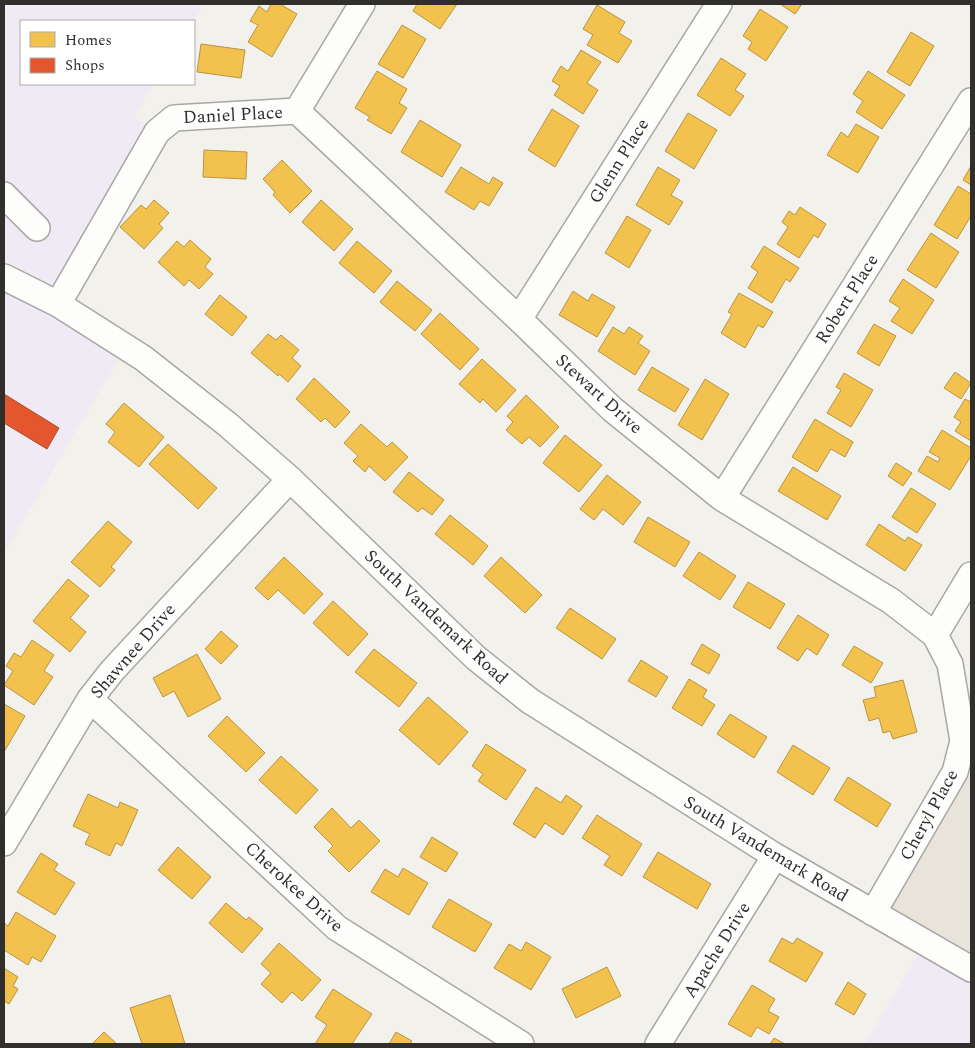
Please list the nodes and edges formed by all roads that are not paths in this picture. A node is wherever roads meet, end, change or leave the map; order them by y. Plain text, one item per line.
1 (362, 4) edge
2 (719, 4) edge
3 (971, 101) edge
4 (297, 111) junction
5 (4, 196) edge
6 (37, 228) dead end
7 (8, 287) edge
8 (58, 304) junction
9 (520, 319) junction
10 (290, 479) junction
11 (722, 498) junction
12 (971, 575) edge
13 (935, 635) junction
14 (90, 699) junction
15 (964, 767) edge
16 (4, 843) edge
17 (775, 856) junction
18 (873, 913) junction
19 (971, 969) edge
20 (521, 1044) edge
21 (658, 1044) edge

1 - 4 street, Daniel Place
2 - 9 street, Glenn Place
3 - 11 street, Robert Place
4 - 8 street, Daniel Place
4 - 9 street, Stewart Drive
5 - 6 street
7 - 8 street, South Vandemark Road
8 - 10 street, South Vandemark Road
9 - 11 street, Stewart Drive
10 - 14 street, Shawnee Drive
10 - 17 street, South Vandemark Road
11 - 13 street, Stewart Drive
12 - 13 street
13 - 15 street, Cheryl Place
14 - 16 street, Shawnee Drive
14 - 20 street, Cherokee Drive
15 - 18 street, Cheryl Place
17 - 18 street, South Vandemark Road
17 - 21 street, Apache Drive
18 - 19 street, South Vandemark Road

